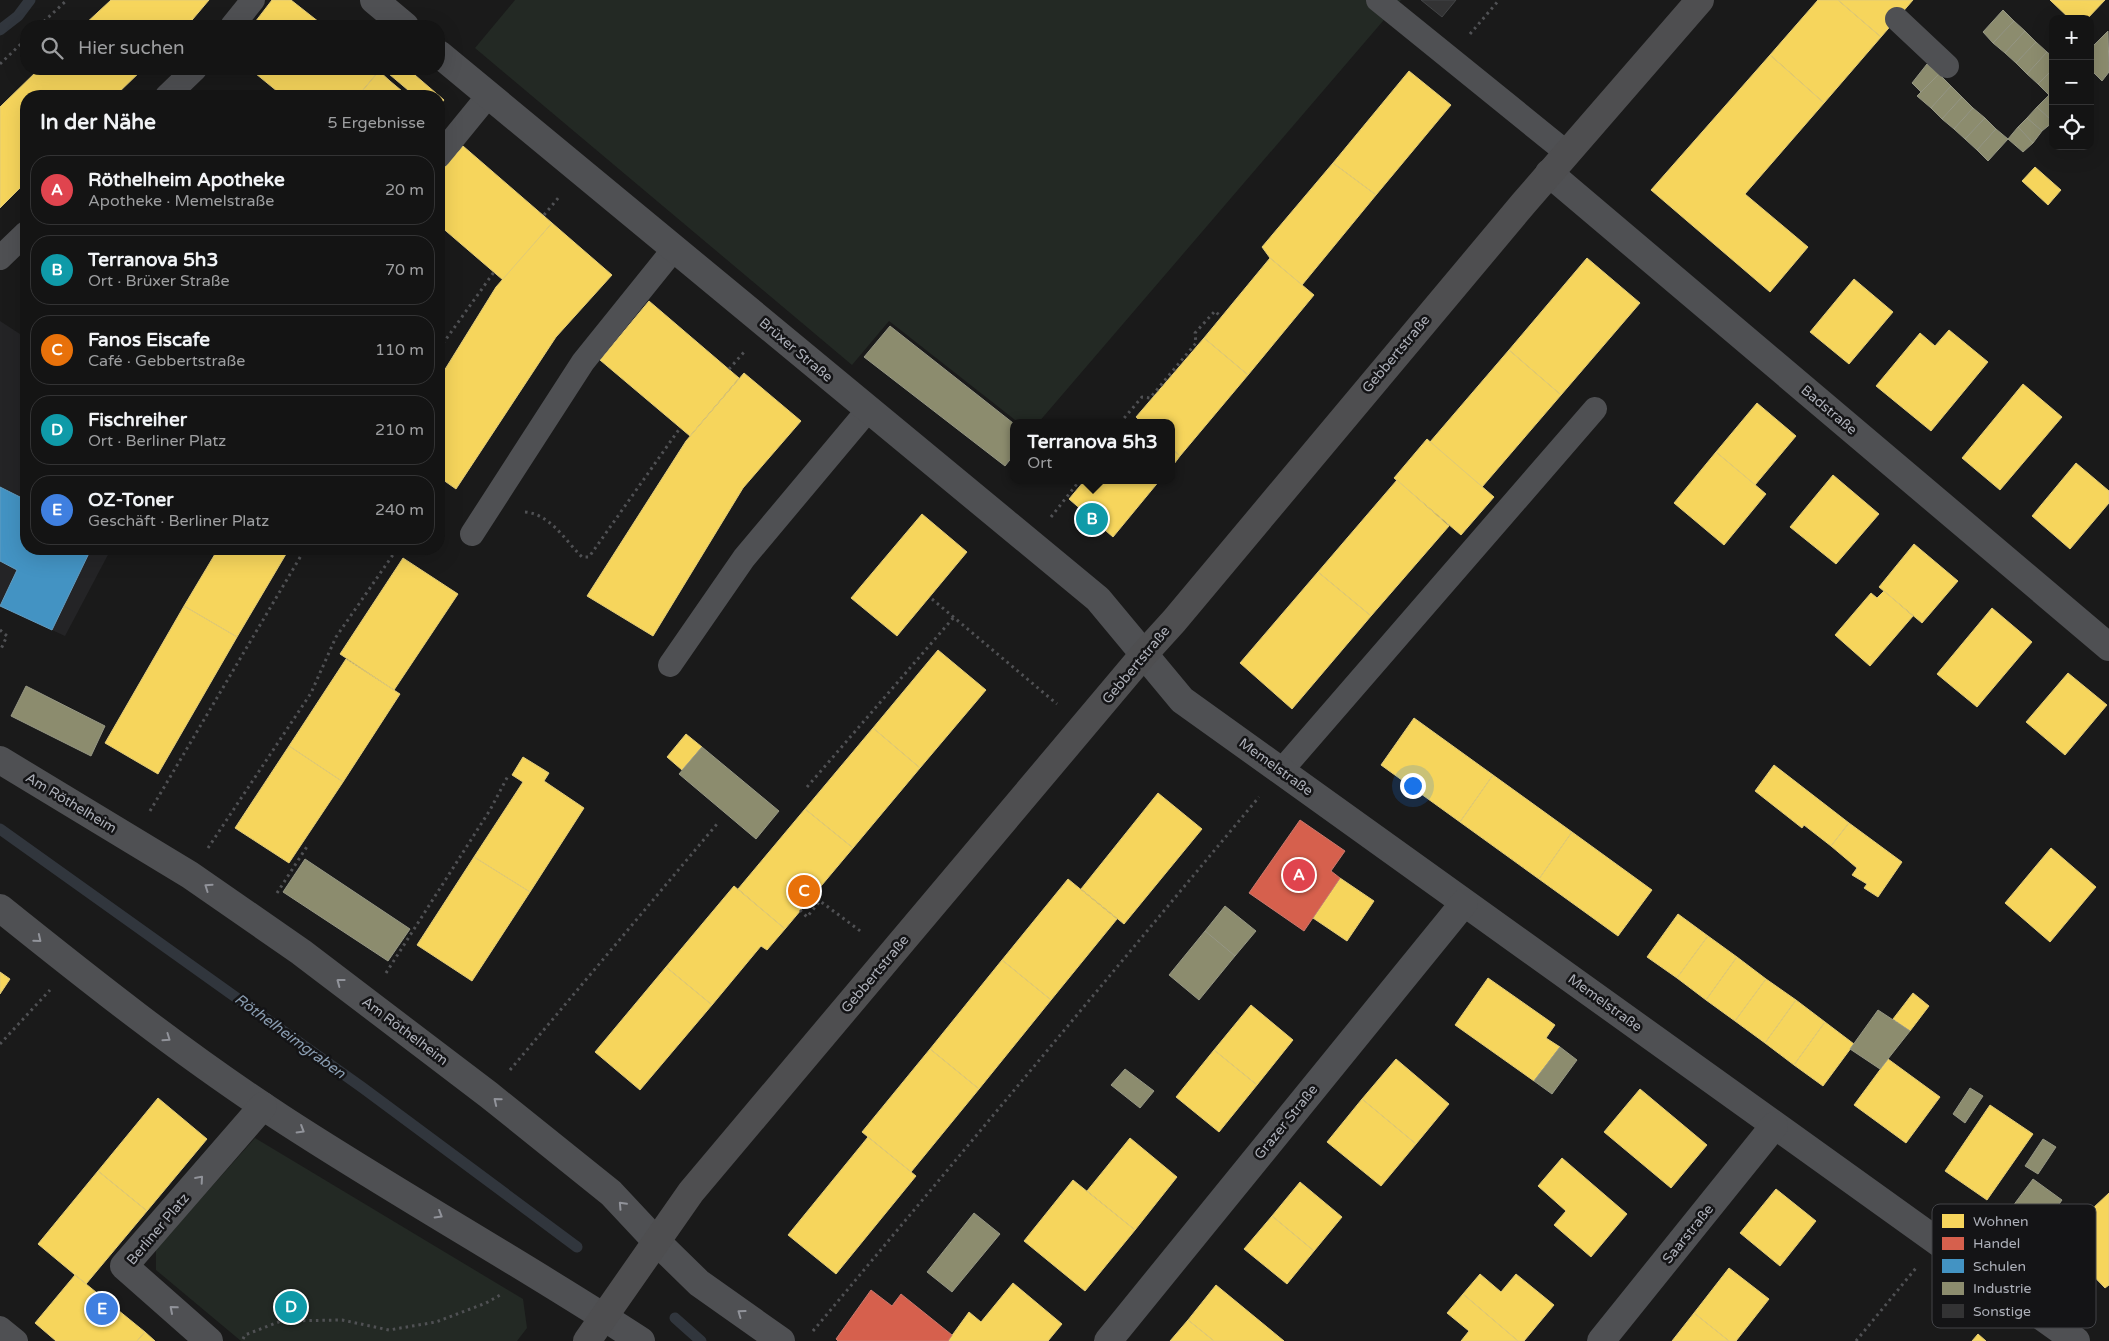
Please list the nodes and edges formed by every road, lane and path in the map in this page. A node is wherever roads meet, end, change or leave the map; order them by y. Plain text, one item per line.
1 (66, 0) edge
2 (253, 0) edge
3 (374, 0) edge
4 (1378, 0) edge
5 (1499, 0) edge
6 (1700, 0) edge
7 (1897, 19) dead end
8 (45, 20) edge
9 (237, 20) edge
10 (398, 20) edge
11 (20, 45) edge
12 (1451, 58) junction
13 (445, 59) edge
14 (0, 64) edge
15 (1948, 66) dead end
16 (189, 75) edge
17 (173, 90) edge
18 (488, 96) junction
19 (445, 149) edge
20 (1558, 163) junction
21 (20, 239) edge
22 (674, 249) junction
23 (0, 258) edge
24 (494, 272) dead end
25 (1221, 317) dead end
26 (445, 341) edge
27 (1595, 409) dead end
28 (868, 410) junction
29 (1123, 419) edge
30 (680, 428) dead end
31 (1077, 484) edge
32 (476, 528) joint
33 (1031, 543) junction
34 (301, 555) edge
35 (393, 555) edge
36 (932, 599) dead end
37 (954, 617) junction
38 (0, 630) edge
39 (2109, 647) edge
40 (0, 652) edge
41 (1144, 654) junction
42 (670, 665) dead end
43 (1084, 726) junction
44 (0, 760) edge
45 (1281, 771) junction
46 (509, 774) dead end
47 (807, 787) dead end
48 (717, 824) dead end
49 (133, 839) junction
50 (308, 846) dead end
51 (190, 875) junction
52 (813, 895) dead end
53 (820, 901) junction
54 (1464, 903) junction
55 (0, 908) edge
56 (800, 910) dead end
57 (257, 922) junction
58 (866, 935) dead end
59 (72, 966) junction
60 (368, 1002) junction
61 (0, 1044) edge
62 (489, 1095) junction
63 (263, 1106) junction
64 (1774, 1126) junction
65 (1932, 1238) edge
66 (655, 1240) junction
67 (1932, 1249) edge
68 (537, 1274) junction
69 (604, 1317) junction
70 (0, 1328) edge
71 (2058, 1328) edge
72 (810, 1335) dead end
73 (16, 1341) edge
74 (209, 1341) edge
75 (241, 1341) edge
76 (587, 1341) edge
77 (641, 1341) edge
78 (781, 1341) edge
79 (1108, 1341) edge
80 (1601, 1341) edge
81 (1856, 1341) edge
82 (2076, 1341) edge

1 - 8 path
2 - 9 lane
3 - 10 street
4 - 12 lane
5 - 12 path
6 - 20 street, Gebbertstraße
7 - 15 lane
11 - 14 path
12 - 20 lane
13 - 18 street, Brüxer Straße
16 - 17 lane
18 - 19 lane
18 - 22 street, Brüxer Straße
20 - 39 street, Badstraße
20 - 41 street, Gebbertstraße
21 - 23 lane
22 - 28 street, Brüxer Straße
22 - 32 lane
24 - 26 path
25 - 29 path
27 - 45 lane
28 - 33 street, Brüxer Straße
28 - 42 lane
30 - 32 path
31 - 33 path
33 - 41 street, Brüxer Straße
34 - 49 path
35 - 51 path
36 - 37 path
37 - 43 path
37 - 47 path
38 - 40 path
41 - 43 street, Gebbertstraße
41 - 45 street, Memelstraße
43 - 66 street, Gebbertstraße
44 - 49 street, Am Röthelheim
45 - 54 street, Memelstraße
45 - 72 path
46 - 60 path
48 - 62 path
49 - 51 street, Am Röthelheim
50 - 57 path
57 -> 51 street, Am Röthelheim
52 - 53 path
53 - 56 path
53 - 58 path
54 - 64 street, Memelstraße
54 - 79 street, Grazer Straße
55 -> 59 street
60 -> 57 street, Am Röthelheim
59 - 61 path
59 -> 63 street
60 - 62 street, Am Röthelheim
66 -> 62 street, Am Röthelheim
63 -> 68 street
74 -> 63 street, Berliner Platz
64 - 65 street, Memelstraße
64 - 80 street, Saarstraße
66 - 69 street, Gebbertstraße
78 -> 66 street, Am Röthelheim
67 - 81 path
68 - 69 street
68 - 75 path
69 - 76 street, Gebbertstraße
69 - 77 street
70 - 73 lane
71 - 82 street, Memelstraße

